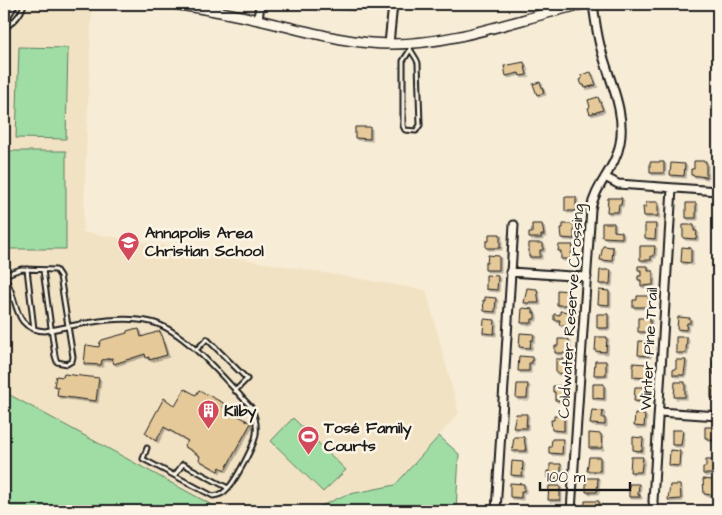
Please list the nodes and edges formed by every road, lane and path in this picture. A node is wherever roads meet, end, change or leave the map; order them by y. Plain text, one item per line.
1 (16, 4) edge
2 (24, 4) edge
3 (174, 4) edge
4 (260, 4) edge
5 (393, 4) edge
6 (584, 4) edge
7 (594, 4) edge
8 (206, 6) edge
9 (258, 20) junction
10 (4, 21) edge
11 (4, 29) edge
12 (389, 44) junction
13 (409, 47) junction
14 (606, 177) junction
15 (672, 188) junction
16 (718, 191) edge
17 (514, 225) dead end
18 (27, 269) junction
19 (43, 270) junction
20 (510, 272) junction
21 (4, 276) edge
22 (587, 277) junction
23 (68, 327) junction
24 (34, 329) junction
25 (51, 330) junction
26 (196, 350) junction
27 (235, 391) junction
28 (658, 412) junction
29 (718, 416) edge
30 (147, 448) dead end
31 (175, 475) junction
32 (228, 488) junction
33 (496, 511) edge
34 (571, 511) edge
35 (654, 511) edge

1 - 10 lane
2 - 11 lane
3 - 8 street
4 - 9 street
5 - 12 street
6 - 13 street
7 - 14 street, Coldwater Reserve Crossing
8 - 9 street
9 - 12 street
12 - 13 street
13 - 13 lane
14 - 15 street
14 - 22 street, Coldwater Reserve Crossing
15 - 16 street
15 - 28 street, Winter Pine Trail
17 - 20 street
18 - 19 lane
18 - 21 lane
18 - 24 lane
19 - 23 lane
19 - 25 lane
20 - 22 street
20 - 33 street
21 - 24 lane
22 - 34 street, Coldwater Reserve Crossing
23 - 25 lane
23 - 25 lane
23 - 26 lane
24 - 25 lane
26 - 27 lane
26 - 27 lane
27 - 32 lane
28 - 29 street
28 - 35 street, Winter Pine Trail
30 - 31 lane
31 - 32 lane
31 - 32 lane

